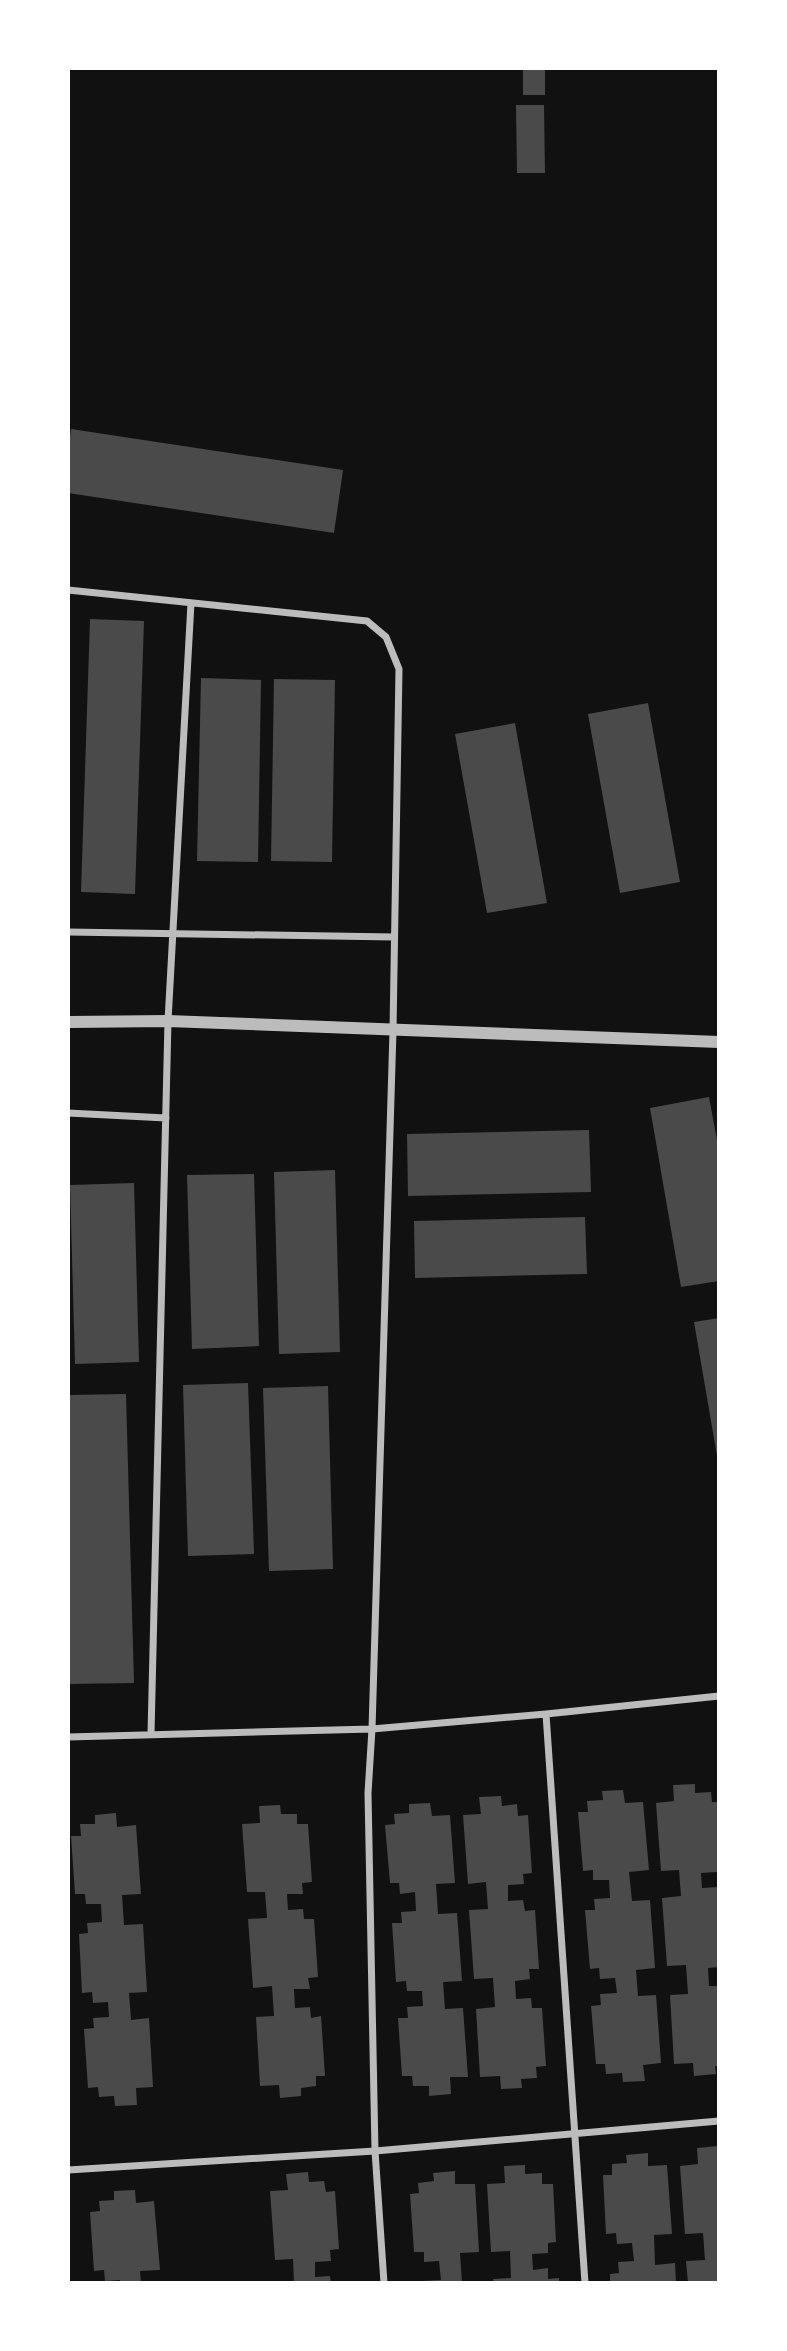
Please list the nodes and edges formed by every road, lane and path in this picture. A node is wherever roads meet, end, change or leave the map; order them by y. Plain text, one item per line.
1 (68, 590) edge
2 (191, 603) junction
3 (68, 932) edge
4 (173, 933) junction
5 (394, 937) junction
6 (168, 1021) junction
7 (68, 1022) edge
8 (393, 1031) junction
9 (719, 1042) edge
10 (68, 1113) edge
11 (166, 1118) junction
12 (719, 1696) edge
13 (546, 1714) junction
14 (372, 1729) junction
15 (151, 1734) junction
16 (68, 1737) edge
17 (719, 2121) edge
18 (574, 2133) junction
19 (375, 2151) junction
20 (68, 2170) edge
21 (384, 2283) edge
22 (585, 2283) edge

1 - 2 street
2 - 4 street
2 - 5 street
3 - 4 street
4 - 5 street
4 - 6 street
5 - 8 street
6 - 7 street
6 - 8 street
6 - 11 street
8 - 9 street
8 - 14 street
10 - 11 street
11 - 15 street
12 - 13 street
13 - 14 street
13 - 18 street
14 - 15 street
14 - 19 street
15 - 16 street
17 - 18 street
18 - 19 street
18 - 22 street
19 - 20 street
19 - 21 street

